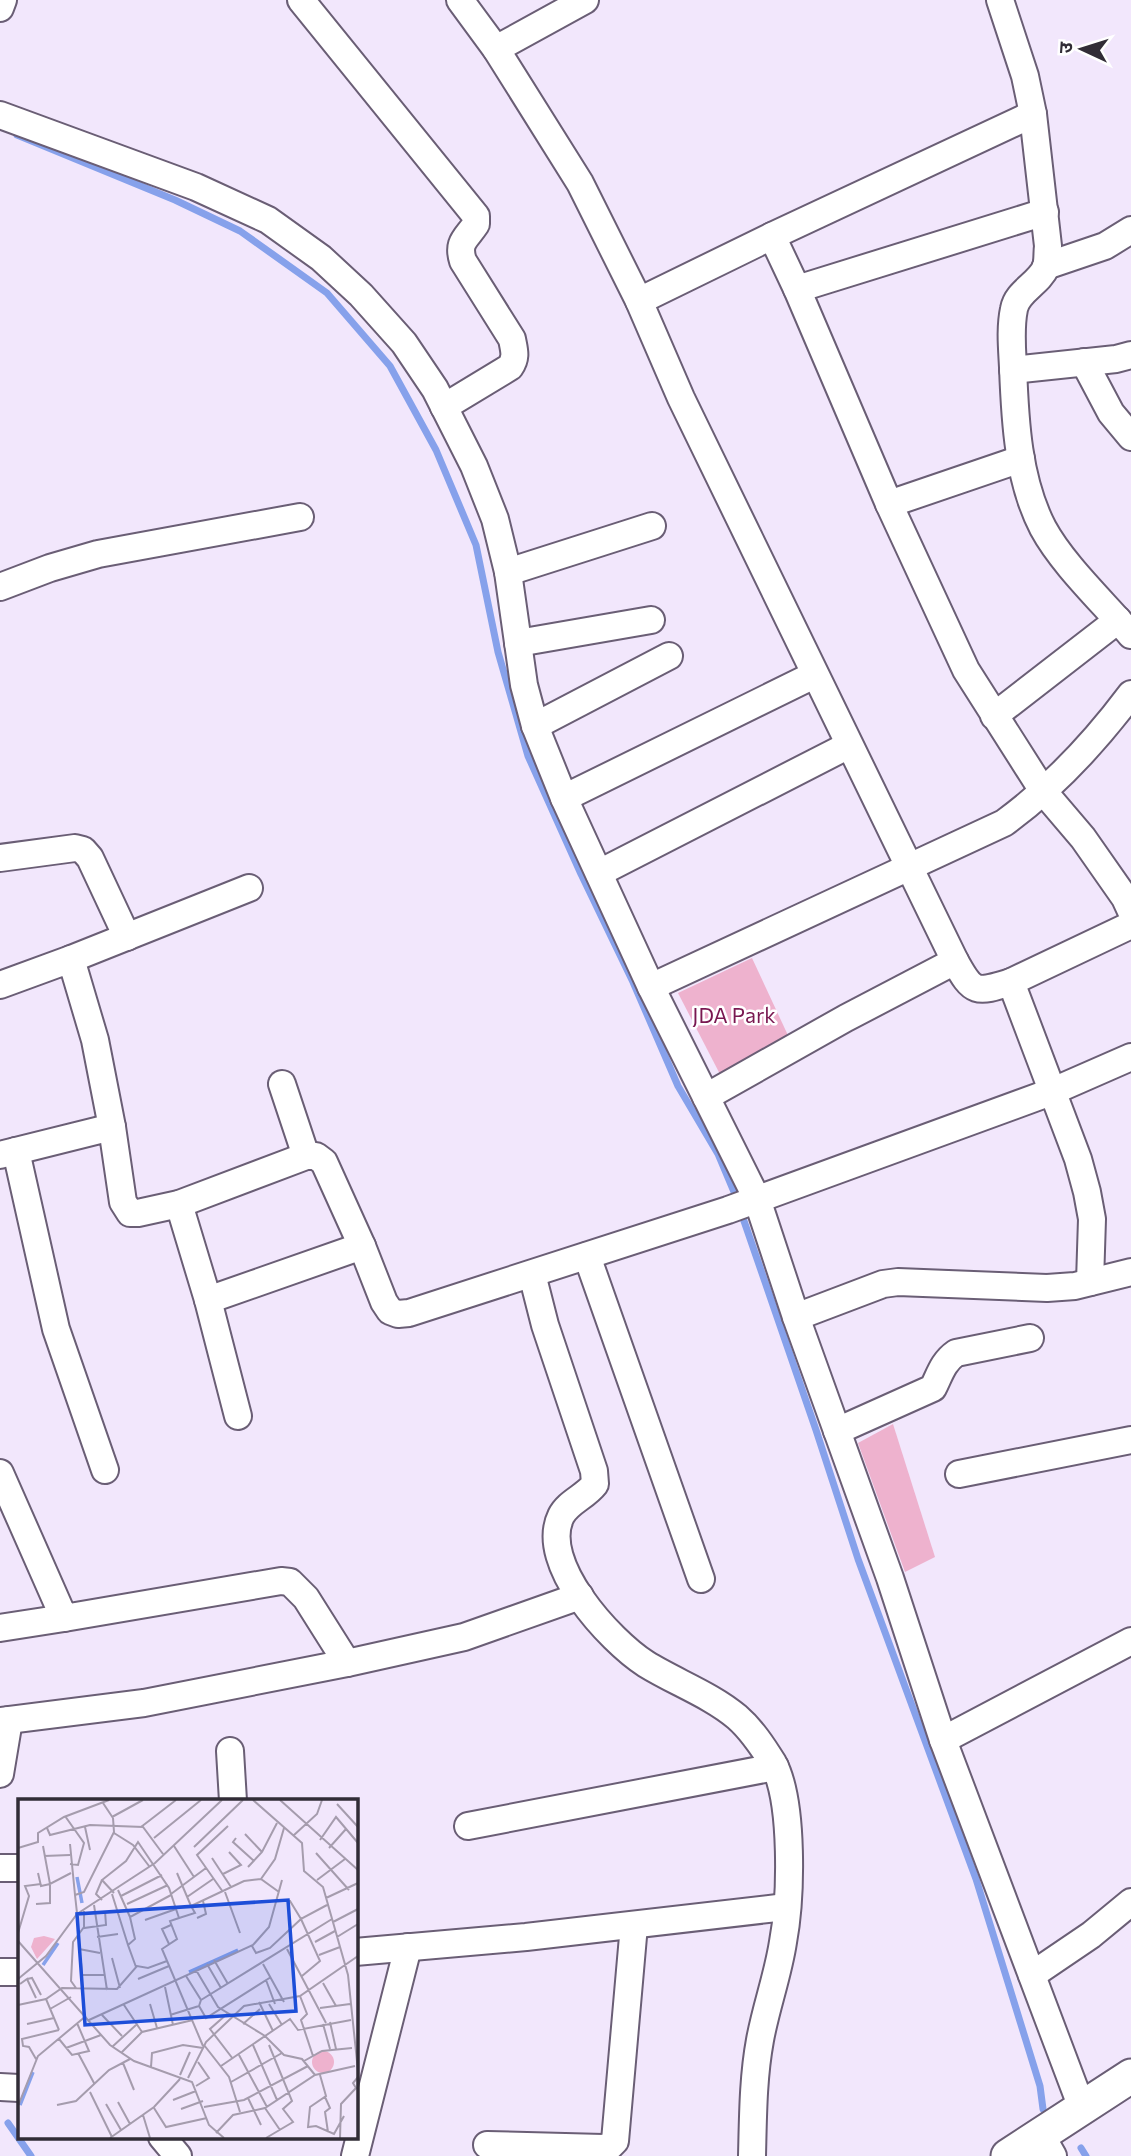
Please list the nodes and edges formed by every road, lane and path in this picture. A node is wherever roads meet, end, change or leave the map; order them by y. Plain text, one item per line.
1 (3, 0) edge
2 (301, 0) edge
3 (460, 0) edge
4 (585, 0) edge
5 (1000, 0) edge
6 (0, 8) edge
7 (496, 49) junction
8 (1034, 114) junction
9 (0, 115) edge
10 (1045, 212) junction
11 (1131, 230) edge
12 (772, 236) junction
13 (1046, 266) junction
14 (797, 289) junction
15 (639, 301) junction
16 (1131, 355) edge
17 (1084, 362) junction
18 (1013, 370) junction
19 (444, 407) junction
20 (1131, 437) edge
21 (1021, 458) junction
22 (889, 504) junction
23 (300, 517) dead end
24 (652, 526) dead end
25 (508, 572) junction
26 (0, 587) edge
27 (651, 620) dead end
28 (1124, 628) edge
29 (518, 643) junction
30 (669, 656) dead end
31 (814, 674) junction
32 (1127, 708) edge
33 (994, 716) junction
34 (535, 726) junction
35 (849, 745) junction
36 (1043, 791) junction
37 (564, 798) junction
38 (0, 858) edge
39 (909, 866) junction
40 (598, 873) junction
41 (249, 888) dead end
42 (1131, 911) edge
43 (1131, 925) edge
44 (127, 937) junction
45 (71, 959) junction
46 (955, 961) junction
47 (1012, 982) junction
48 (0, 985) edge
49 (651, 987) junction
50 (1131, 1057) edge
51 (282, 1084) dead end
52 (1051, 1091) junction
53 (706, 1097) junction
54 (112, 1127) junction
55 (8, 1153) edge
56 (306, 1156) junction
57 (179, 1204) junction
58 (745, 1204) junction
59 (362, 1245) junction
60 (587, 1256) junction
61 (1131, 1272) edge
62 (532, 1274) junction
63 (1090, 1282) junction
64 (208, 1300) junction
65 (796, 1317) junction
66 (1030, 1338) dead end
67 (238, 1416) dead end
68 (837, 1431) junction
69 (1131, 1440) edge
70 (106, 1470) dead end
71 (0, 1473) edge
72 (959, 1474) dead end
73 (7, 1509) edge
74 (701, 1579) dead end
75 (580, 1596) junction
76 (64, 1618) junction
77 (0, 1628) edge
78 (1131, 1641) edge
79 (347, 1663) junction
80 (4, 1720) edge
81 (943, 1740) junction
82 (230, 1752) dead end
83 (775, 1767) junction
84 (0, 1774) edge
85 (233, 1799) edge
86 (468, 1826) dead end
87 (0, 1868) edge
88 (18, 1868) edge
89 (1131, 1902) edge
90 (786, 1907) junction
91 (634, 1925) junction
92 (408, 1947) junction
93 (357, 1952) edge
94 (0, 1972) edge
95 (18, 1972) edge
96 (1032, 1975) junction
97 (1131, 2077) edge
98 (0, 2087) edge
99 (18, 2088) edge
100 (1082, 2108) junction
101 (163, 2138) edge
102 (487, 2145) dead end
103 (1047, 2146) edge
104 (178, 2156) edge
105 (355, 2156) edge
106 (752, 2156) edge
107 (1008, 2156) edge

1 - 6 street
2 - 19 street
3 - 7 street
4 - 7 street
5 - 8 street
7 - 15 street
8 - 10 street
8 - 12 street
9 - 19 street
10 - 13 street
10 - 14 street
11 - 13 street
12 - 14 street
12 - 15 street
13 - 18 street
14 - 22 street
15 - 31 street
16 - 17 street
17 - 18 street
17 - 20 street
18 - 21 street
19 - 25 street
21 - 22 street
21 - 28 street
22 - 33 street
23 - 26 street
24 - 25 street
25 - 29 street
27 - 29 street
28 - 33 street
29 - 34 street
30 - 34 street
31 - 35 street
31 - 37 street
32 - 36 street
33 - 36 street
34 - 37 street
35 - 39 street
35 - 40 street
36 - 39 street
36 - 42 street
37 - 40 street
38 - 44 street
39 - 46 street
39 - 49 street
40 - 49 street
41 - 44 street
43 - 47 street
44 - 45 street
45 - 48 street
45 - 54 street
46 - 47 street
46 - 53 street
47 - 52 street
49 - 53 street
50 - 52 street
51 - 56 street
52 - 58 street
52 - 63 street
53 - 58 street
54 - 55 street
54 - 57 street
55 - 70 street
56 - 57 street
56 - 59 street
57 - 64 street
58 - 60 street
58 - 65 street
59 - 62 street
59 - 64 street
60 - 62 street
60 - 74 street
61 - 63 street
62 - 75 street
63 - 65 street
64 - 67 street
65 - 68 street
66 - 68 street
68 - 81 street
69 - 72 street
71 - 73 street
73 - 76 street
75 - 79 street
75 - 83 street
76 - 77 street
76 - 79 street
78 - 81 street
79 - 80 street
80 - 84 street
81 - 96 street
82 - 85 street
83 - 86 street
83 - 90 street
87 - 88 street
89 - 96 street
90 - 91 street
90 - 106 street
91 - 92 street
91 - 102 street
92 - 93 street
92 - 105 street
94 - 95 street
96 - 100 street
97 - 100 main road
98 - 99 street
100 - 103 main road
101 - 104 street
103 - 107 main road

